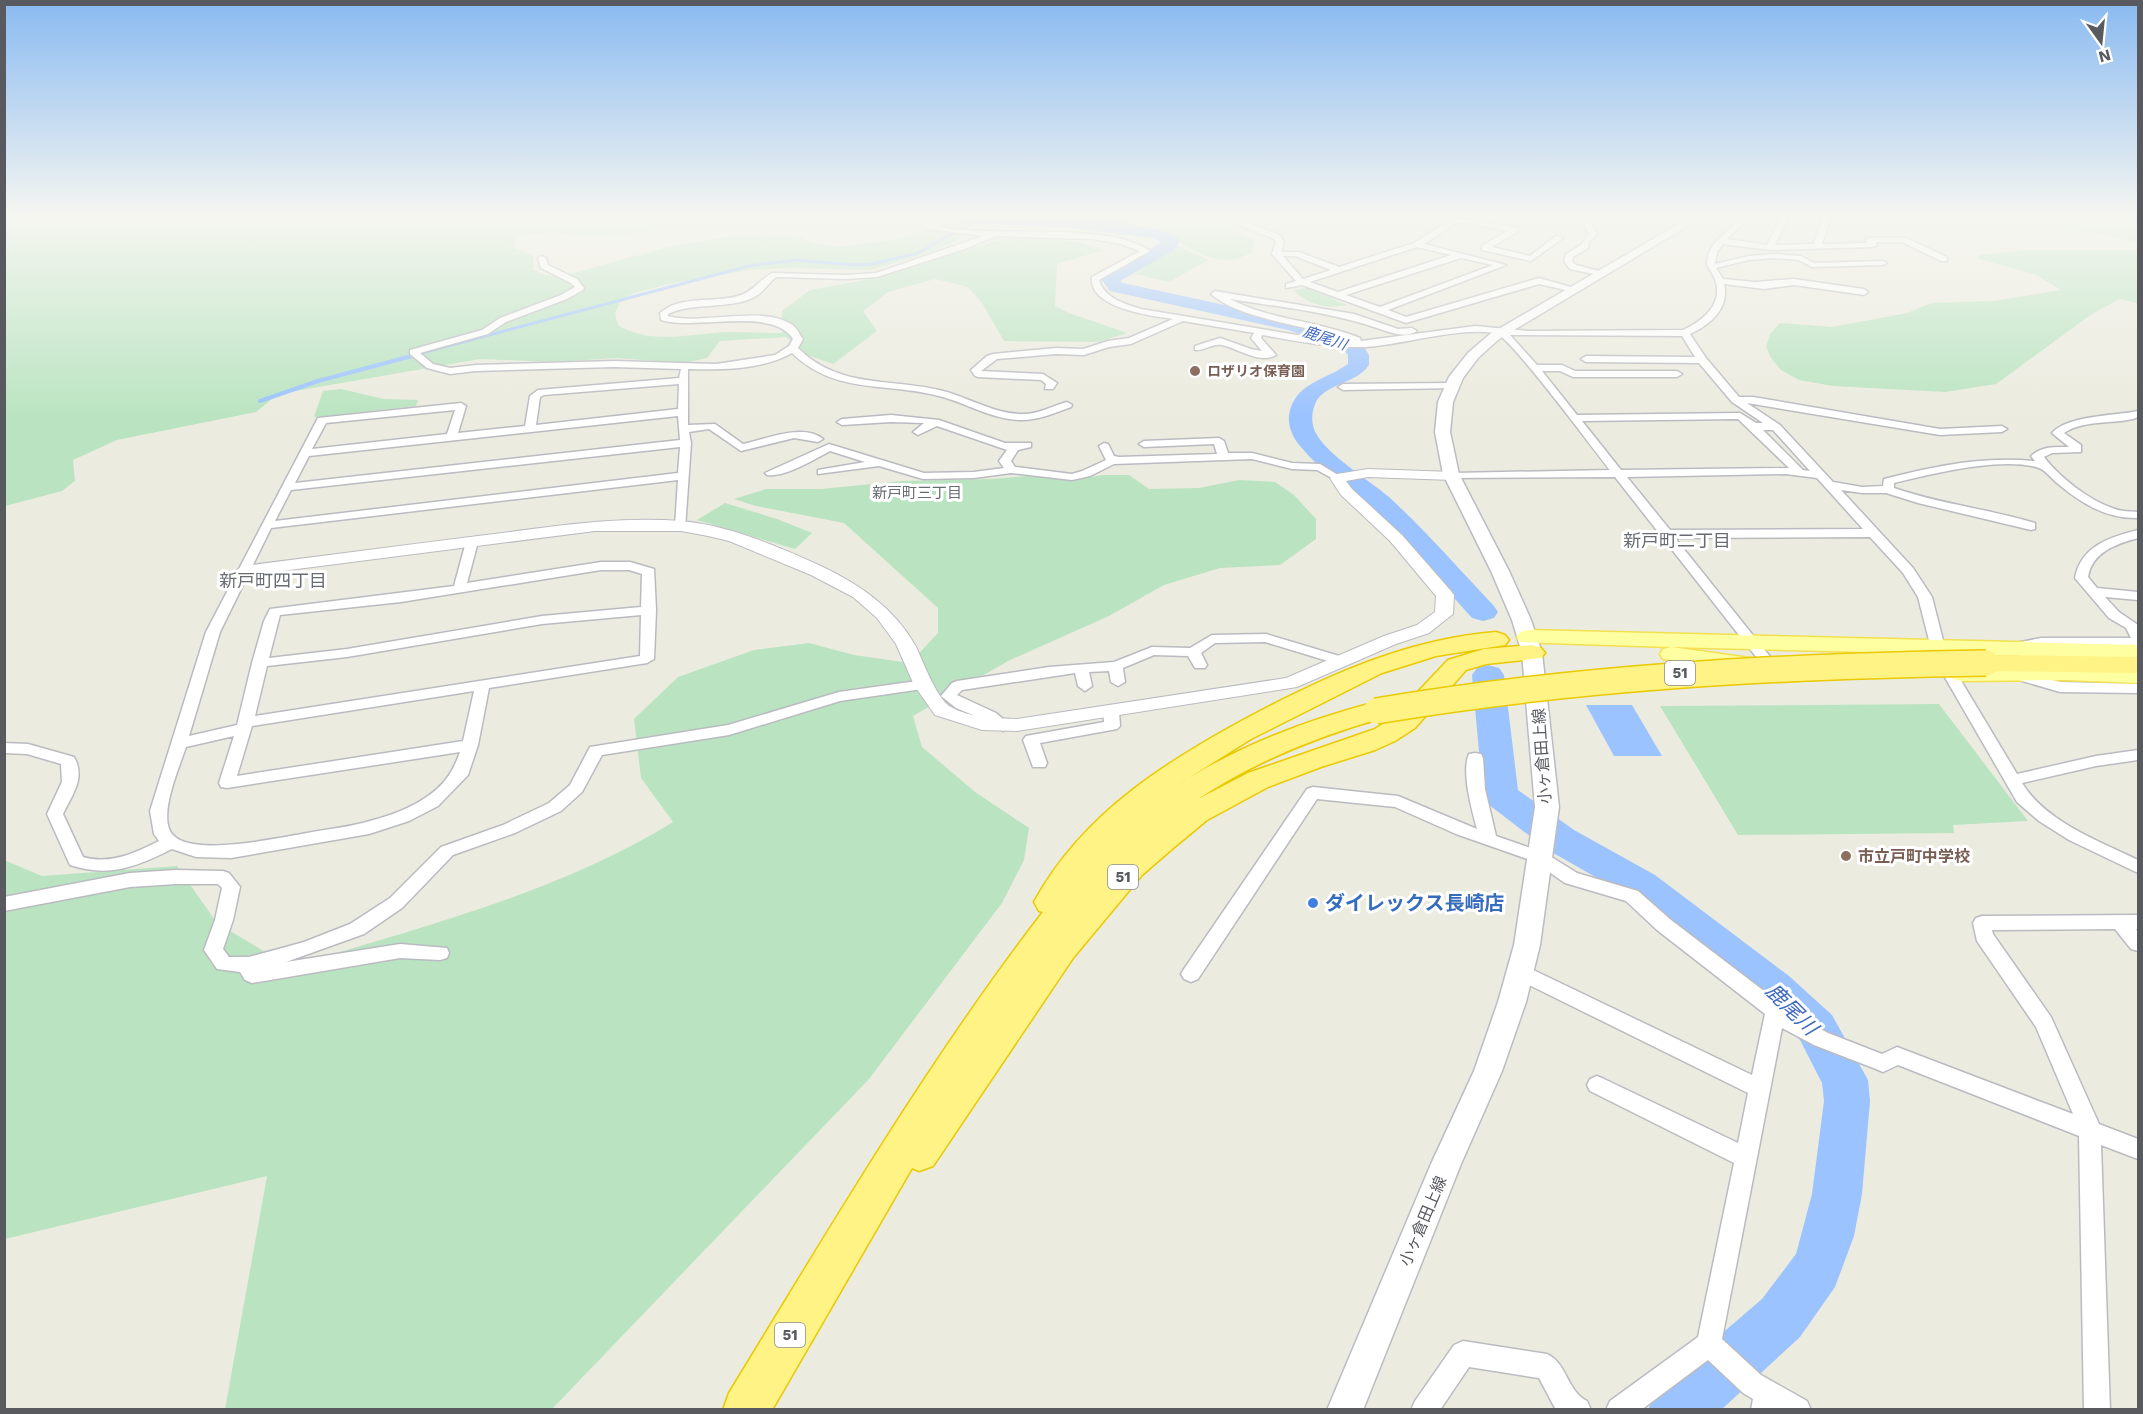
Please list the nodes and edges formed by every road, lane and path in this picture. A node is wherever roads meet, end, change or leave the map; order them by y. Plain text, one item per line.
1 (577, 284) edge
2 (764, 284) edge
3 (1097, 284) edge
4 (1295, 284) edge
5 (1308, 284) edge
6 (1372, 284) edge
7 (1451, 284) edge
8 (1529, 284) edge
9 (1552, 284) edge
10 (1583, 284) edge
11 (1719, 284) edge
12 (1746, 284) edge
13 (1768, 284) edge
14 (1808, 284) edge
15 (1755, 285) junction
16 (1288, 286) dead end
17 (1771, 287) dead end
18 (1574, 289) junction
19 (1864, 292) dead end
20 (1338, 295) junction
21 (1378, 311) junction
22 (1269, 314) junction
23 (1183, 318) junction
24 (1315, 319) dead end
25 (1259, 328) junction
26 (1475, 329) junction
27 (1502, 332) junction
28 (1685, 333) junction
29 (1391, 341) junction
30 (1368, 344) junction
31 (793, 348) junction
32 (1198, 348) dead end
33 (1586, 359) dead end
34 (1702, 360) junction
35 (684, 366) junction
36 (1534, 368) junction
37 (1677, 374) dead end
38 (682, 381) junction
39 (1452, 386) junction
40 (1049, 387) dead end
41 (1343, 387) dead end
42 (1736, 399) junction
43 (1067, 405) dead end
44 (683, 412) junction
45 (2139, 414) edge
46 (1574, 418) junction
47 (842, 422) dead end
48 (933, 422) junction
49 (1753, 426) junction
50 (1776, 427) junction
51 (530, 429) junction
52 (683, 429) junction
53 (2002, 429) dead end
54 (918, 432) dead end
55 (452, 437) junction
56 (818, 439) dead end
57 (686, 443) junction
58 (1144, 444) dead end
59 (1027, 445) dead end
60 (1104, 446) dead end
61 (1014, 448) junction
62 (306, 453) junction
63 (1223, 457) junction
64 (1118, 461) junction
65 (880, 462) junction
66 (2043, 465) junction
67 (1011, 470) junction
68 (771, 472) dead end
69 (822, 472) dead end
70 (1798, 472) junction
71 (1620, 474) junction
72 (1818, 474) junction
73 (684, 476) junction
74 (1453, 476) junction
75 (1337, 478) junction
76 (1827, 485) junction
77 (288, 487) junction
78 (1887, 489) junction
79 (2133, 515) edge
80 (269, 525) junction
81 (681, 526) junction
82 (2031, 526) dead end
83 (1874, 533) junction
84 (2139, 533) edge
85 (1666, 534) junction
86 (472, 542) junction
87 (243, 571) junction
88 (460, 587) junction
89 (2095, 592) junction
90 (2139, 596) edge
91 (649, 610) junction
92 (2136, 636) edge
93 (1751, 642) junction
94 (1530, 645) junction
95 (1938, 648) junction
96 (2139, 652) edge
97 (1993, 657) junction
98 (1341, 661) junction
99 (259, 663) junction
100 (2139, 665) edge
101 (1116, 666) junction
102 (1081, 669) junction
103 (1773, 669) junction
104 (2010, 673) junction
105 (1950, 674) junction
106 (2139, 676) edge
107 (1118, 682) dead end
108 (483, 684) junction
109 (924, 684) junction
110 (1085, 686) dead end
111 (2139, 689) edge
112 (1111, 712) junction
113 (245, 726) junction
114 (1003, 726) junction
115 (179, 742) junction
116 (470, 745) junction
117 (4, 748) edge
118 (2139, 755) edge
119 (1475, 758) dead end
120 (1039, 763) dead end
121 (2012, 780) junction
122 (1489, 840) junction
123 (171, 842) junction
124 (1541, 847) junction
125 (2139, 867) edge
126 (4, 904) edge
127 (2129, 923) edge
128 (2139, 944) edge
129 (440, 952) dead end
130 (249, 965) junction
131 (1520, 972) junction
132 (1191, 974) dead end
133 (1775, 1013) junction
134 (1597, 1085) dead end
135 (1760, 1089) junction
136 (928, 1106) junction
137 (2090, 1129) junction
138 (2139, 1149) edge
139 (1746, 1158) junction
140 (834, 1261) junction
141 (1709, 1344) junction
142 (1761, 1395) edge
143 (746, 1410) edge
144 (1345, 1410) edge
145 (1424, 1410) edge
146 (1578, 1410) edge
147 (1619, 1410) edge
148 (1798, 1410) edge
149 (2097, 1410) edge

1 - 35 street
2 - 31 street
3 - 23 street
4 - 16 street
5 - 20 street
6 - 20 street
7 - 21 street
8 - 21 street
9 - 18 street
10 - 18 main road, 小ヶ倉田上線
11 - 28 street
12 - 15 street
13 - 15 street
14 - 19 street
15 - 17 street
18 - 27 main road, 小ヶ倉田上線
20 - 21 street
22 - 25 street
22 - 26 street
22 - 30 street
23 - 25 street
23 - 40 street
24 - 29 street
25 - 30 street
25 - 32 street
26 - 27 street
26 - 29 street
27 - 28 street
27 - 36 street
27 - 39 main road, 小ヶ倉田上線
28 - 34 street
29 - 30 street
31 - 35 street
31 - 43 street
33 - 34 street
34 - 42 street
35 - 38 street
36 - 37 street
36 - 46 street
38 - 44 street
38 - 51 street
39 - 41 street
39 - 74 main road, 小ヶ倉田上線
42 - 50 street
42 - 53 street
44 - 51 street
44 - 52 street
45 - 66 street
46 - 49 street
46 - 71 street
47 - 48 street
48 - 54 street
48 - 61 street
49 - 50 street
49 - 70 street
50 - 72 street
51 - 55 street
52 - 56 street
52 - 57 street
55 - 62 street
55 - 62 street
57 - 73 street
57 - 77 street
58 - 63 street
59 - 61 street
60 - 64 street
61 - 67 street
62 - 77 street
63 - 64 street
63 - 75 street
64 - 67 street
65 - 67 street
65 - 68 street
65 - 69 street
66 - 78 street
66 - 79 street
70 - 71 street
70 - 72 street
71 - 74 street
71 - 85 street
72 - 76 street
73 - 80 street
73 - 81 street
74 - 75 street
74 - 94 main road, 小ヶ倉田上線
75 - 98 street
76 - 78 street
76 - 83 street
77 - 80 street
78 - 82 street
79 - 84 street
80 - 87 street
81 - 86 street
81 - 109 street
83 - 85 street
83 - 95 street
84 - 89 street
85 - 93 street
86 - 87 street
86 - 88 street
87 - 115 street
88 - 91 street
88 - 99 street
89 - 90 street
89 - 92 street
91 - 99 street
91 - 108 street
92 - 97 street
93 - 94 main road, 51
93 - 95 main road, 51
93 - 103 street
94 - 103 main road, 51
94 - 124 main road, 小ヶ倉田上線
94 - 136 highway, 51
94 - 140 highway, 51
95 - 97 main road, 51
95 - 105 street
96 - 97 main road, 51
97 - 100 highway, 51
97 - 136 highway, 51, bridge
98 - 101 street
98 - 112 street
99 - 113 street
101 - 102 street
101 - 107 street
102 - 110 street
102 - 114 street
103 - 105 main road, 51
104 - 105 main road, 51
104 - 106 main road, 51
104 - 111 street
105 - 121 street
108 - 113 street
108 - 116 street
109 - 114 street
109 - 130 street
112 - 114 street
112 - 120 street
113 - 115 street
113 - 116 street
115 - 123 street
116 - 123 street
117 - 123 street
118 - 121 street
119 - 122 street
121 - 125 street
122 - 124 street
122 - 132 street
124 - 131 main road, 小ヶ倉田上線
124 - 133 street
126 - 130 street
127 - 128 street
127 - 137 street
129 - 130 street
131 - 135 street
131 - 144 main road, 小ヶ倉田上線
133 - 135 street
133 - 137 street
134 - 139 street
135 - 139 street
136 - 140 highway, 51
137 - 138 street
137 - 149 street
139 - 141 street
140 - 143 highway, 51
141 - 142 street
141 - 147 street
142 - 148 street
145 - 146 street

